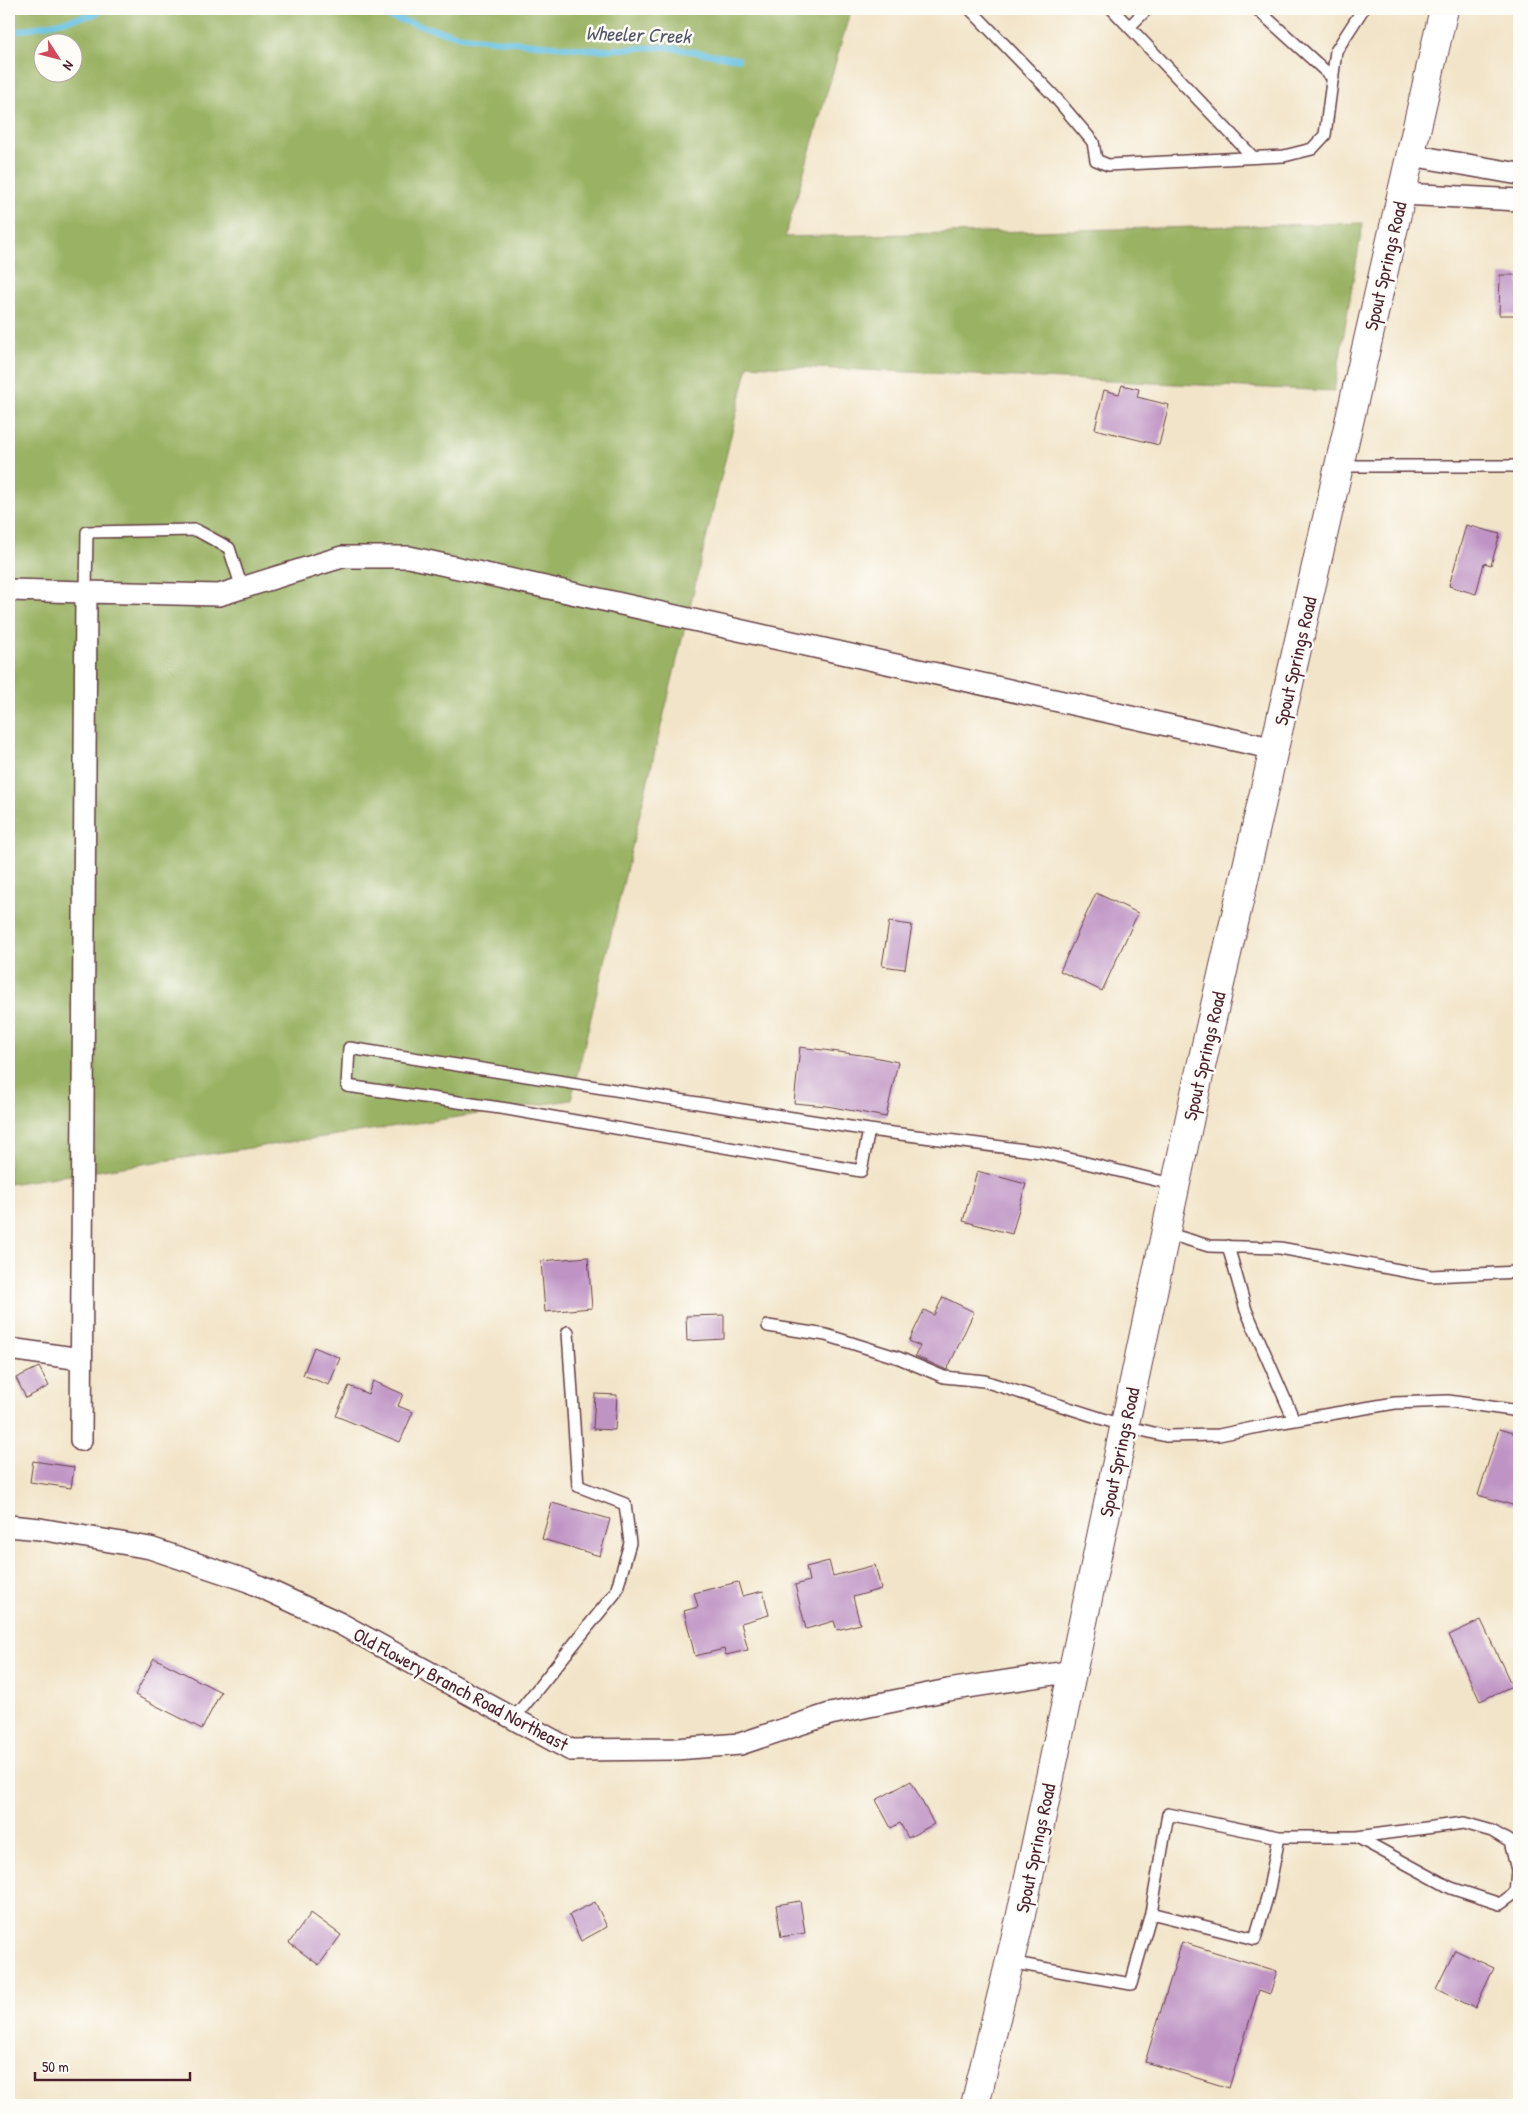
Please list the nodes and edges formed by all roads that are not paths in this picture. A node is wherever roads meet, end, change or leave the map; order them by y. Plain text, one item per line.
1 (970, 9) edge
2 (1112, 9) edge
3 (1147, 9) edge
4 (1257, 9) edge
5 (1362, 9) edge
6 (1444, 9) edge
7 (1128, 27) junction
8 (1333, 78) junction
9 (1411, 155) junction
10 (1253, 157) junction
11 (1519, 174) edge
12 (1402, 194) junction
13 (1519, 200) edge
14 (1340, 466) junction
15 (1519, 466) edge
16 (242, 588) junction
17 (9, 590) edge
18 (86, 592) junction
19 (1274, 749) junction
20 (869, 1130) junction
21 (1176, 1186) junction
22 (1166, 1233) junction
23 (1228, 1246) junction
24 (1519, 1272) edge
25 (768, 1326) dead end
26 (568, 1332) dead end
27 (9, 1349) edge
28 (81, 1359) junction
29 (1519, 1411) edge
30 (1294, 1420) junction
31 (1125, 1426) junction
32 (81, 1440) dead end
33 (9, 1526) edge
34 (1073, 1671) junction
35 (514, 1718) junction
36 (1279, 1837) junction
37 (1357, 1837) junction
38 (1151, 1913) junction
39 (1010, 1962) junction
40 (975, 2105) edge

1 - 10 lane
2 - 7 lane
3 - 7 lane
4 - 8 lane
5 - 8 lane
6 - 9 street, Spout Springs Road
7 - 10 lane
8 - 10 lane
9 - 11 street
9 - 12 street, Spout Springs Road
12 - 13 street
12 - 14 street, Spout Springs Road
14 - 15 lane
14 - 19 street, Spout Springs Road
16 - 18 street
16 - 18 lane
16 - 19 street
17 - 18 street
18 - 28 street
19 - 21 street, Spout Springs Road
20 - 20 lane
20 - 21 lane
21 - 22 street, Spout Springs Road
22 - 23 lane
22 - 31 street, Spout Springs Road
23 - 24 lane
23 - 30 lane
25 - 31 lane
26 - 35 lane
27 - 28 street
28 - 32 street
29 - 30 lane
30 - 31 lane
31 - 34 street, Spout Springs Road
33 - 35 street, Old Flowery Branch Road Northeast
34 - 35 street, Old Flowery Branch Road Northeast
34 - 39 street, Spout Springs Road
36 - 37 lane
36 - 38 lane
36 - 38 lane
37 - 37 lane
38 - 39 lane
39 - 40 street, Spout Springs Road

